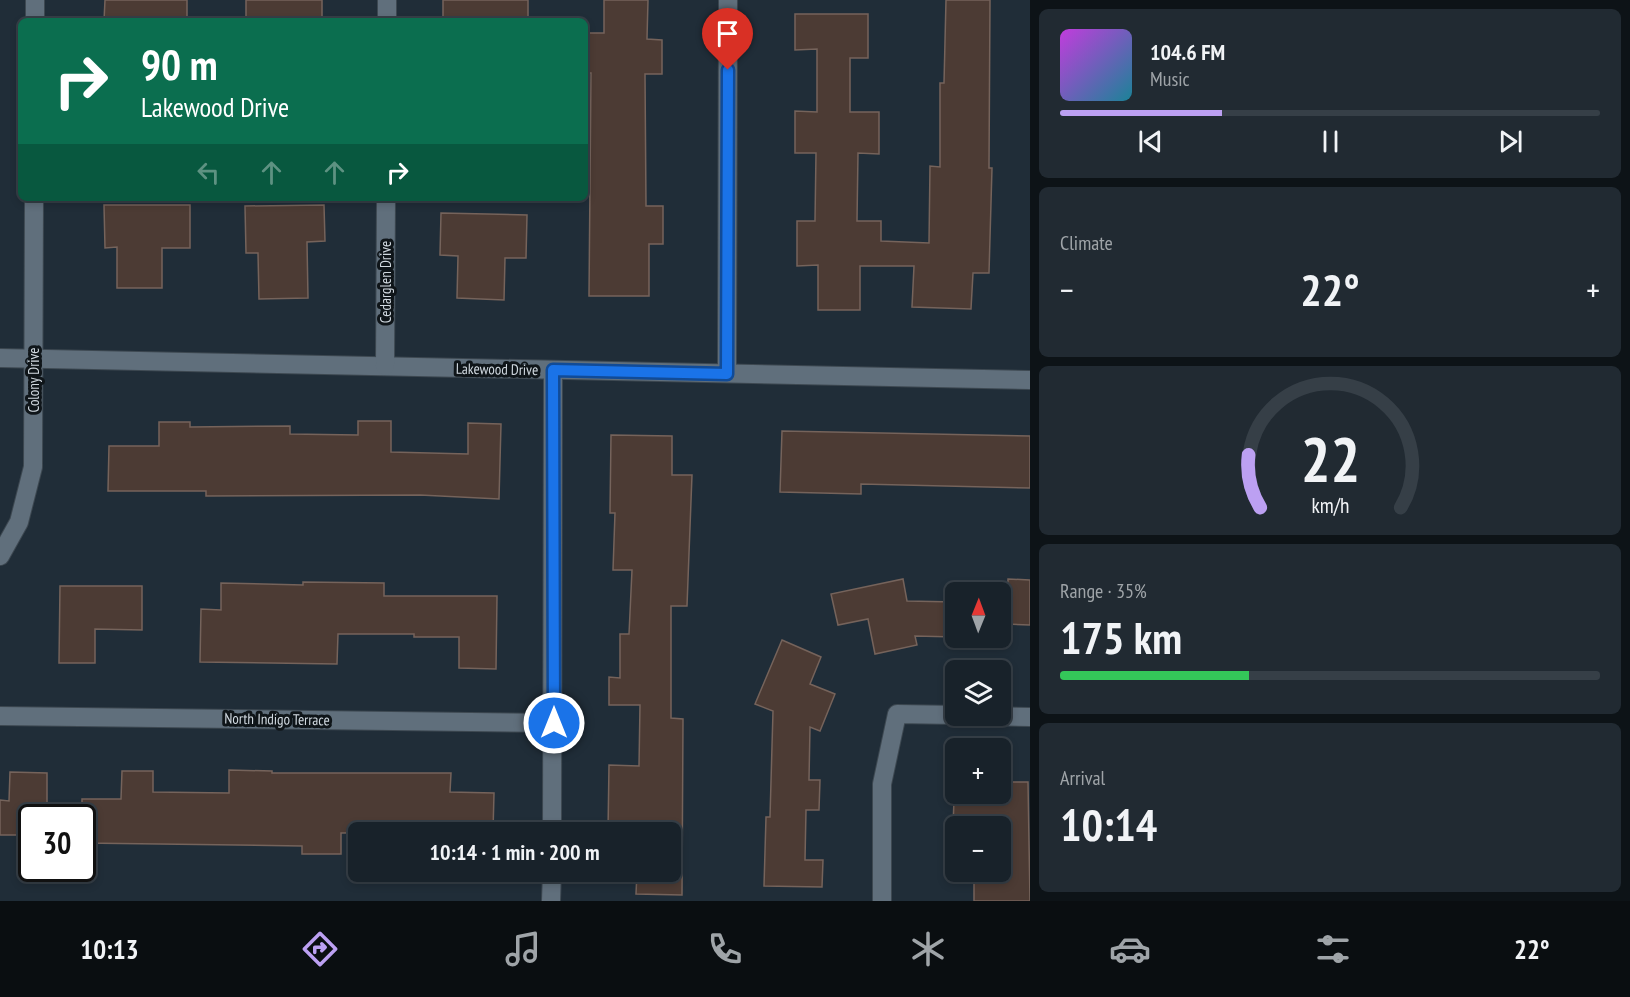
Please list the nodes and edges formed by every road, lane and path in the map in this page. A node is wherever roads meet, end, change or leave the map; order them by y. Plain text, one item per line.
1 (35, 0) edge
2 (387, 0) edge
3 (729, 0) edge
4 (35, 18) edge
5 (387, 18) edge
6 (34, 201) edge
7 (386, 201) edge
8 (0, 358) edge
9 (32, 359) junction
10 (385, 366) junction
11 (553, 370) junction
12 (727, 374) junction
13 (1030, 380) edge
14 (0, 556) edge
15 (945, 715) edge
16 (0, 716) edge
17 (1011, 717) edge
18 (1030, 717) edge
19 (554, 723) junction
20 (552, 822) edge
21 (552, 882) edge
22 (551, 901) edge
23 (882, 901) edge

1 - 4 street
2 - 5 street
3 - 12 street
6 - 9 street, Colony Drive
7 - 10 street, Cedarglen Drive
8 - 9 street, Lakewood Drive
9 - 10 street, Lakewood Drive
9 - 14 street, Colony Drive
10 - 11 street, Lakewood Drive
11 - 12 street, Lakewood Drive
11 - 19 street
12 - 13 street, Lakewood Drive
15 - 23 street
16 - 19 street, North Indigo Terrace
17 - 18 street
19 - 20 street
21 - 22 street

